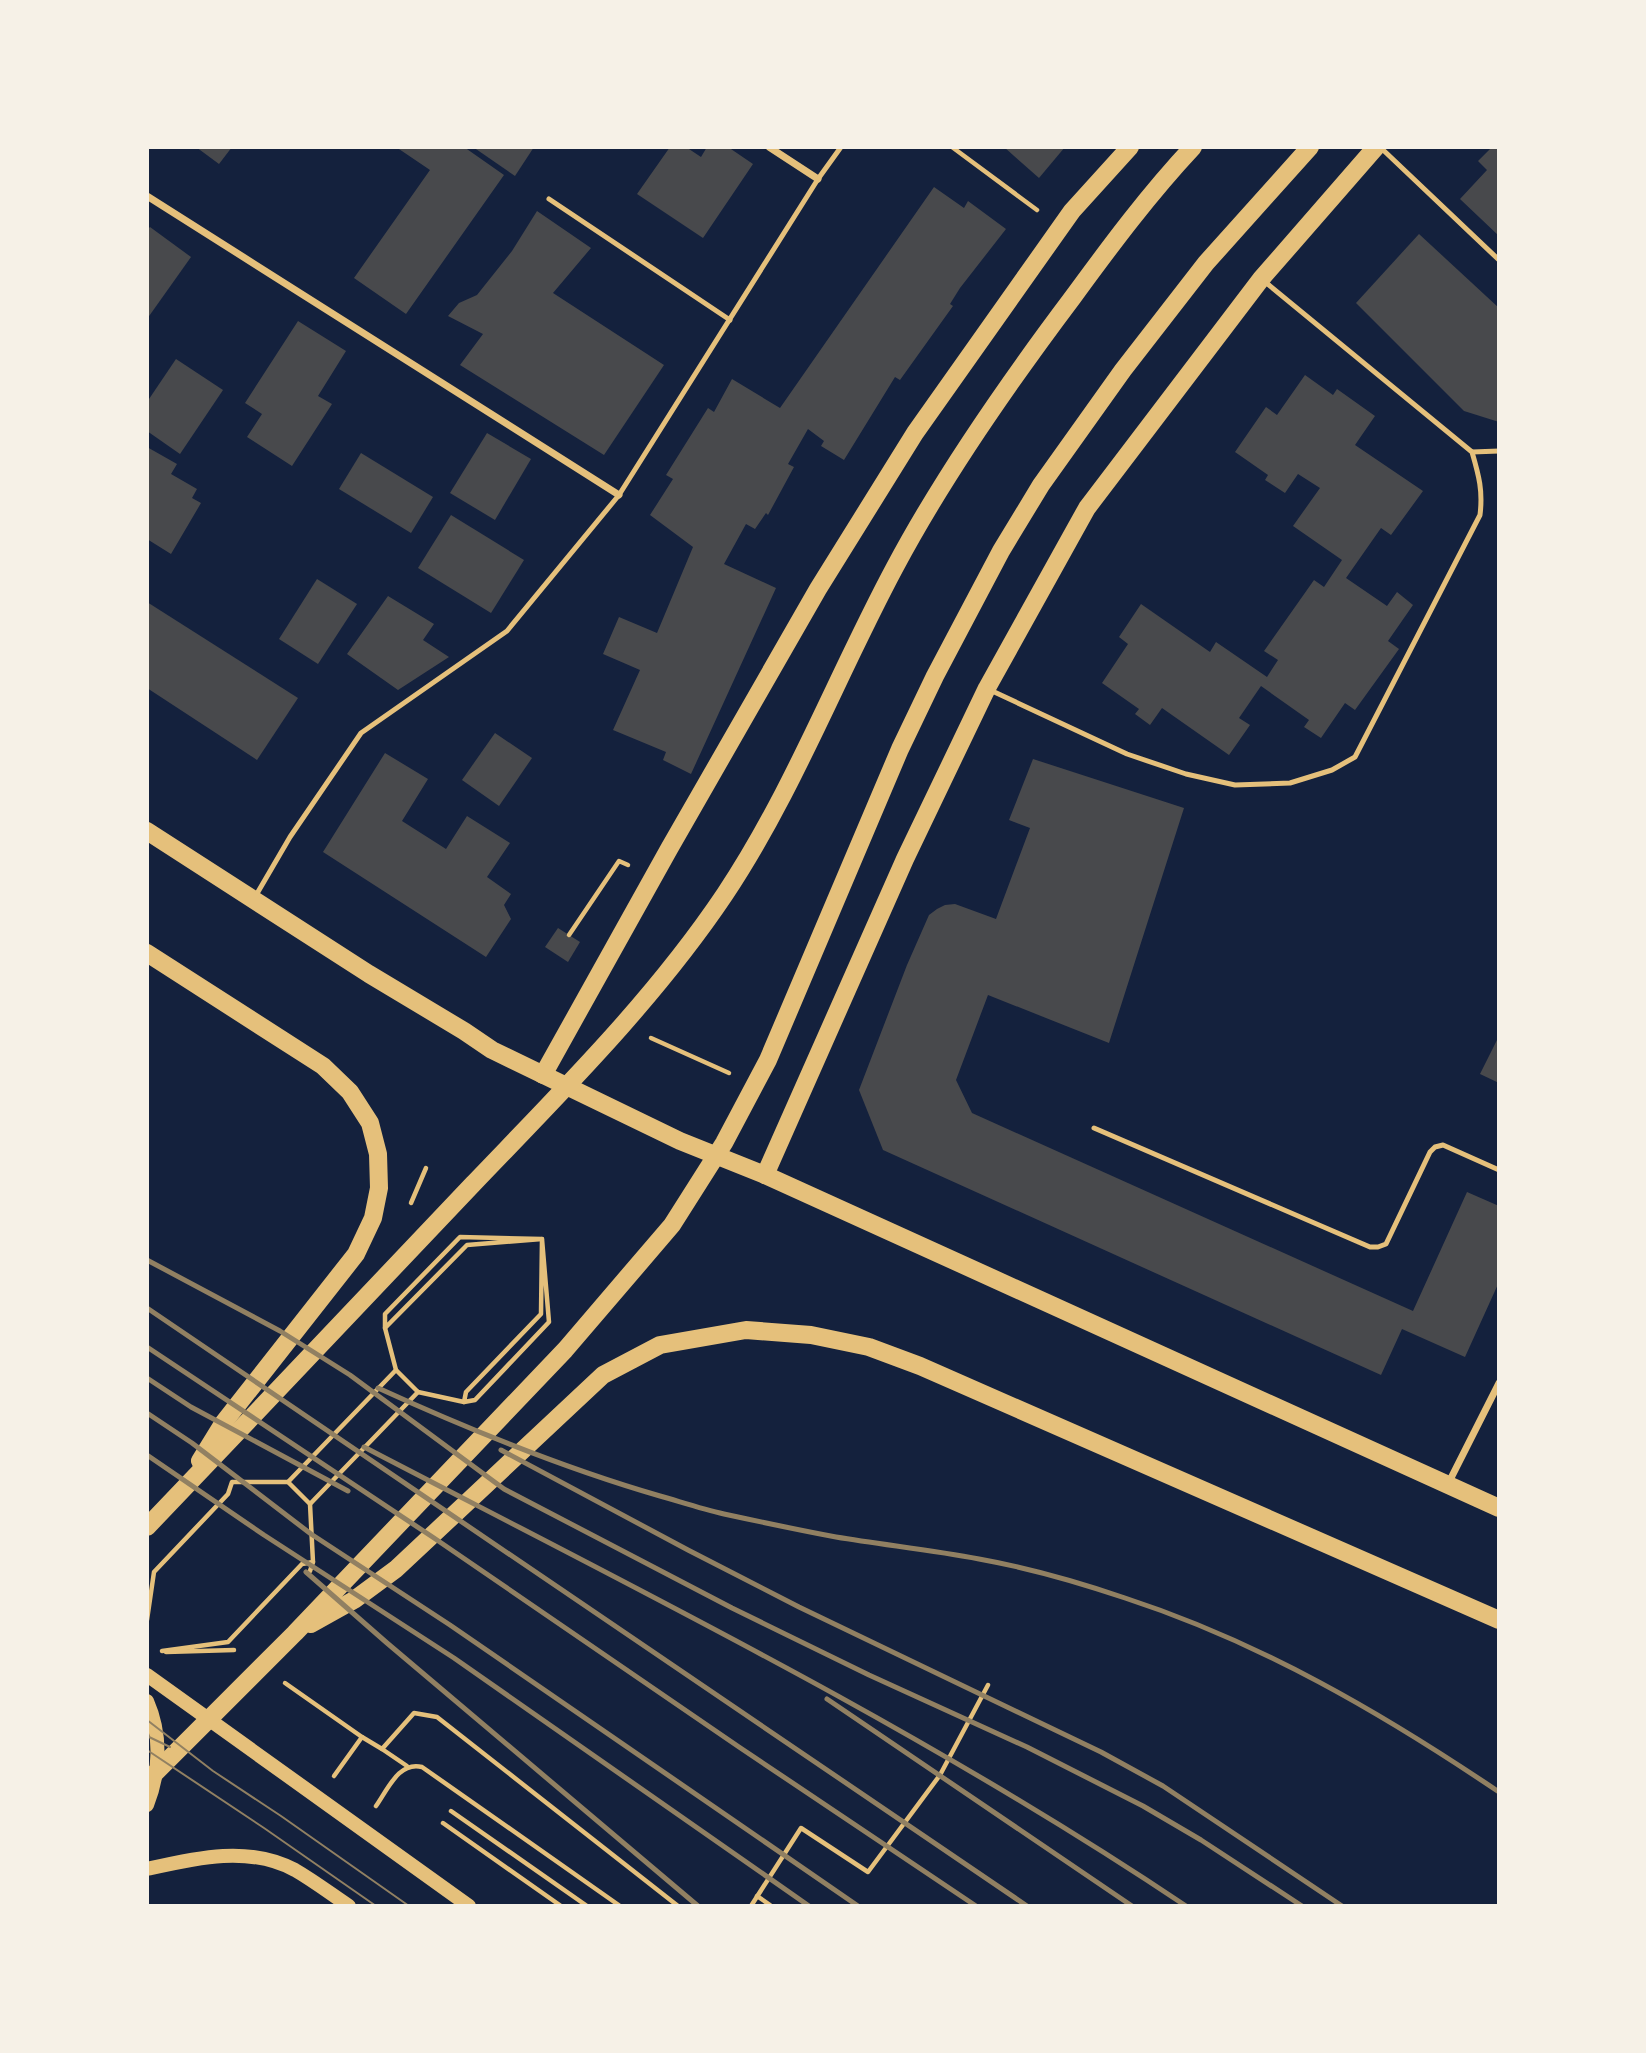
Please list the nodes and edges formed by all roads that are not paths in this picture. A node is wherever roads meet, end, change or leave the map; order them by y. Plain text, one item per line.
1 (769, 147) edge
2 (841, 147) edge
3 (1130, 147) edge
4 (1194, 147) edge
5 (1310, 147) edge
6 (1378, 147) edge
7 (818, 179) junction
8 (147, 196) edge
9 (549, 199) dead end
10 (1499, 260) edge
11 (1261, 279) junction
12 (730, 320) junction
13 (1499, 451) edge
14 (1472, 452) junction
15 (619, 495) junction
16 (988, 688) junction
17 (147, 831) edge
18 (253, 899) junction
19 (147, 953) edge
20 (543, 1075) junction
21 (1094, 1128) dead end
22 (1499, 1170) edge
23 (765, 1175) junction
24 (1499, 1383) edge
25 (1448, 1485) junction
26 (183, 1489) junction
27 (1499, 1508) edge
28 (147, 1527) edge
29 (1499, 1620) edge
30 (295, 1633) junction
31 (147, 1675) edge
32 (147, 1702) edge
33 (147, 1780) edge
34 (147, 1805) edge
35 (147, 1870) edge
36 (349, 1906) edge
37 (469, 1906) edge

1 - 7 street
2 - 7 lane
3 - 20 main road
4 - 26 main road
5 - 30 main road
6 - 10 lane
6 - 11 main road
7 - 12 lane
8 - 15 street
9 - 12 lane
11 - 14 lane
11 - 16 main road
12 - 15 lane
13 - 14 lane
14 - 16 lane
15 - 18 lane
16 - 23 main road
17 - 18 main road
18 - 20 main road
19 - 26 main road
20 - 23 main road
21 - 22 lane
23 - 25 main road
24 - 25 street
25 - 27 main road
26 - 28 main road
29 - 30 main road
30 - 33 main road
31 - 37 main road
32 - 34 main road
35 - 36 main road

